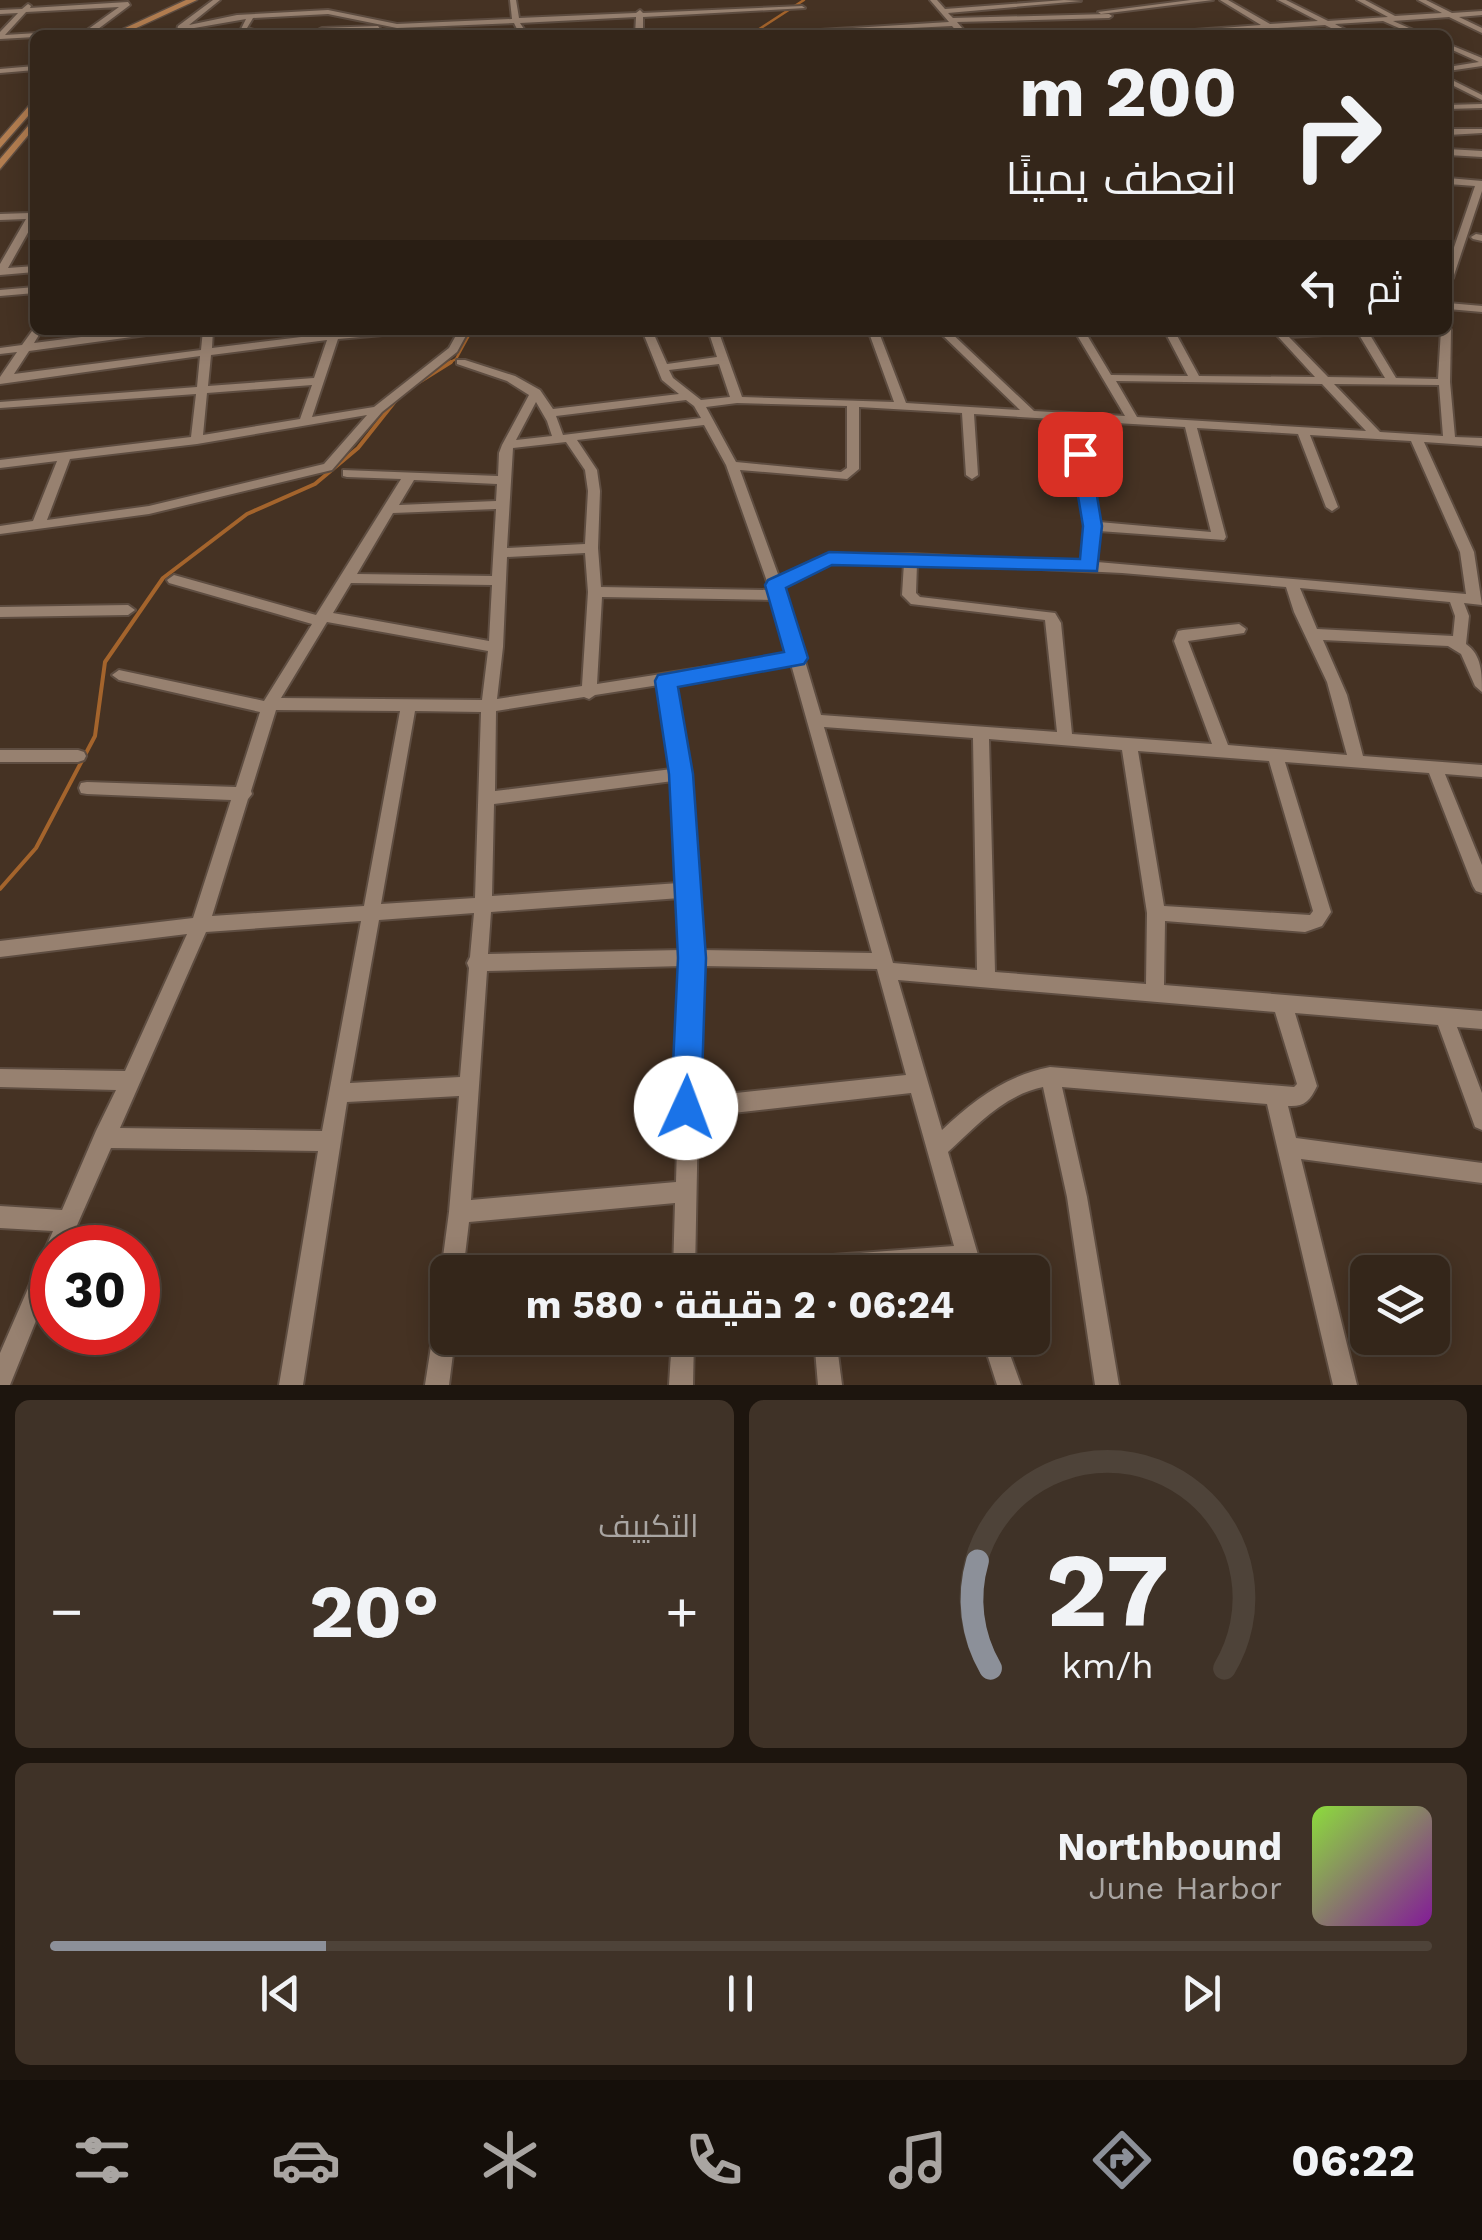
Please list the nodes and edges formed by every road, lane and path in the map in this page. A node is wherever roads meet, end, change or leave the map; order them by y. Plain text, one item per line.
1 (34, 0) edge
2 (181, 0) edge
3 (193, 0) edge
4 (217, 0) edge
5 (513, 0) edge
6 (686, 0) edge
7 (812, 0) edge
8 (932, 0) edge
9 (982, 0) edge
10 (1078, 0) edge
11 (1210, 0) edge
12 (1223, 0) edge
13 (1281, 0) edge
14 (1360, 0) edge
15 (1422, 0) edge
16 (1477, 0) edge
17 (129, 2) edge
18 (574, 4) dead end
19 (1482, 6) edge
20 (802, 8) junction
21 (991, 8) junction
22 (24, 10) junction
23 (944, 10) junction
24 (685, 11) junction
25 (0, 12) edge
26 (328, 12) junction
27 (640, 12) junction
28 (1105, 14) junction
29 (1448, 14) junction
30 (1482, 14) edge
31 (251, 16) junction
32 (1392, 16) junction
33 (1379, 17) junction
34 (572, 18) junction
35 (1003, 18) junction
36 (516, 21) junction
37 (954, 22) junction
38 (1326, 22) junction
39 (459, 24) junction
40 (1270, 27) junction
41 (377, 29) edge
42 (92, 30) edge
43 (112, 30) edge
44 (125, 30) edge
45 (180, 30) edge
46 (187, 30) edge
47 (247, 30) edge
48 (323, 30) edge
49 (407, 30) edge
50 (458, 30) edge
51 (521, 30) edge
52 (639, 30) edge
53 (779, 30) edge
54 (902, 30) edge
55 (960, 30) edge
56 (1125, 30) edge
57 (1238, 30) edge
58 (1341, 30) edge
59 (1409, 30) edge
60 (1482, 30) edge
61 (30, 35) edge
62 (11, 36) junction
63 (0, 37) edge
64 (1452, 48) edge
65 (0, 52) edge
66 (1482, 62) edge
67 (30, 68) edge
68 (1452, 68) edge
69 (0, 71) edge
70 (1452, 83) edge
71 (1482, 98) edge
72 (1482, 106) edge
73 (1452, 107) edge
74 (30, 108) edge
75 (30, 130) edge
76 (1482, 131) edge
77 (1452, 132) edge
78 (2, 140) edge
79 (1452, 152) edge
80 (1482, 154) edge
81 (0, 166) edge
82 (1452, 180) edge
83 (1481, 184) edge
84 (30, 215) edge
85 (0, 217) edge
86 (30, 222) edge
87 (1452, 235) edge
88 (1462, 236) junction
89 (1452, 257) edge
90 (30, 269) edge
91 (0, 271) edge
92 (30, 290) edge
93 (0, 293) edge
94 (1452, 306) edge
95 (1482, 309) edge
96 (34, 335) edge
97 (100, 335) edge
98 (208, 335) edge
99 (346, 335) edge
100 (461, 335) edge
101 (649, 335) edge
102 (714, 335) edge
103 (875, 335) edge
104 (947, 335) edge
105 (1082, 335) edge
106 (1172, 335) edge
107 (1281, 335) edge
108 (1365, 335) edge
109 (1446, 335) edge
110 (334, 336) junction
111 (27, 348) junction
112 (0, 351) edge
113 (207, 352) junction
114 (722, 360) junction
115 (461, 362) dead end
116 (661, 368) junction
117 (1109, 378) junction
118 (1194, 378) junction
119 (1323, 379) junction
120 (1392, 380) junction
121 (3, 382) edge
122 (318, 382) junction
123 (1444, 382) junction
124 (202, 388) junction
125 (536, 392) junction
126 (670, 399) junction
127 (694, 400) junction
128 (737, 400) junction
129 (853, 403) junction
130 (0, 405) edge
131 (901, 406) junction
132 (378, 410) junction
133 (968, 411) junction
134 (550, 414) junction
135 (1032, 414) junction
136 (1074, 418) junction
137 (1133, 420) junction
138 (708, 421) junction
139 (305, 422) junction
140 (681, 424) junction
141 (1190, 425) junction
142 (1303, 432) junction
143 (1377, 436) junction
144 (1416, 438) junction
145 (565, 439) junction
146 (196, 440) junction
147 (1448, 440) junction
148 (1482, 442) edge
149 (508, 444) junction
150 (65, 456) junction
151 (0, 464) edge
152 (732, 464) junction
153 (347, 473) dead end
154 (972, 475) dead end
155 (409, 477) junction
156 (503, 480) junction
157 (502, 505) junction
158 (1332, 507) dead end
159 (389, 509) junction
160 (38, 525) junction
161 (1092, 526) junction
162 (0, 530) edge
163 (592, 548) junction
164 (1475, 553) edge
165 (501, 554) junction
166 (911, 558) junction
167 (1090, 566) junction
168 (348, 578) junction
169 (174, 580) dead end
170 (499, 581) junction
171 (1292, 584) junction
172 (777, 590) junction
173 (595, 592) junction
174 (1455, 598) junction
175 (1478, 600) edge
176 (128, 610) dead end
177 (0, 612) edge
178 (321, 618) junction
179 (1239, 629) dead end
180 (1312, 634) junction
181 (1460, 644) junction
182 (496, 646) junction
183 (796, 658) junction
184 (118, 675) dead end
185 (666, 681) junction
186 (1482, 686) edge
187 (589, 693) junction
188 (270, 706) junction
189 (488, 706) junction
190 (408, 708) junction
191 (815, 720) junction
192 (981, 732) junction
193 (1066, 739) junction
194 (1129, 744) junction
195 (1222, 750) junction
196 (0, 756) edge
197 (78, 756) dead end
198 (1275, 756) junction
199 (1357, 762) junction
200 (1434, 769) junction
201 (1482, 771) edge
202 (681, 774) junction
203 (86, 788) dead end
204 (244, 794) junction
205 (485, 799) junction
206 (1482, 886) edge
207 (688, 890) junction
208 (483, 907) junction
209 (1156, 913) junction
210 (373, 915) junction
211 (200, 925) junction
212 (0, 949) edge
213 (692, 958) junction
214 (476, 963) junction
215 (884, 966) junction
216 (986, 979) junction
217 (1155, 990) junction
218 (1283, 1006) junction
219 (1444, 1016) junction
220 (1482, 1020) edge
221 (1050, 1076) junction
222 (0, 1078) edge
223 (129, 1081) junction
224 (918, 1083) junction
225 (467, 1086) junction
226 (341, 1093) junction
227 (1275, 1094) junction
228 (686, 1108) junction
229 (1481, 1116) edge
230 (103, 1138) junction
231 (330, 1142) junction
232 (1287, 1147) junction
233 (937, 1149) junction
234 (1482, 1174) edge
235 (684, 1192) junction
236 (460, 1212) junction
237 (0, 1217) edge
238 (67, 1222) junction
239 (66, 1225) edge
240 (454, 1255) edge
241 (684, 1255) edge
242 (966, 1255) edge
243 (30, 1308) edge
244 (441, 1355) edge
245 (682, 1355) edge
246 (826, 1355) edge
247 (998, 1355) edge
248 (0, 1380) edge
249 (291, 1385) edge
250 (436, 1385) edge
251 (681, 1385) edge
252 (830, 1385) edge
253 (1008, 1385) edge
254 (1106, 1385) edge
255 (1345, 1385) edge

1 - 22 street
2 - 43 main road
3 - 44 main road
4 - 45 street
5 - 36 street
6 - 24 street
7 - 20 street
8 - 23 street
9 - 21 street
10 - 21 street
10 - 28 street
11 - 28 street
12 - 40 street
13 - 38 street
14 - 32 street
15 - 29 street
16 - 19 street
17 - 22 street
17 - 42 street
18 - 34 street
20 - 24 street
20 - 53 street
21 - 23 street
21 - 35 street
22 - 25 street
22 - 63 street
23 - 37 street
24 - 27 street
26 - 31 street
26 - 41 street
26 - 48 street
27 - 34 street
27 - 52 street
28 - 35 street
28 - 56 street
29 - 30 street
29 - 32 street
29 - 60 street
31 - 46 street
31 - 47 street
32 - 33 street
33 - 38 street
33 - 59 street
34 - 36 street
35 - 37 street
36 - 39 street
36 - 51 street
37 - 54 street
37 - 55 street
38 - 40 street
38 - 58 street
39 - 49 street
39 - 50 street
40 - 57 street
41 - 49 street
61 - 62 street
62 - 63 street
62 - 65 street
64 - 66 street
66 - 68 street
67 - 69 street
70 - 71 street
72 - 73 street
74 - 78 main road
75 - 81 main road
76 - 77 street
79 - 80 street
82 - 83 street
83 - 88 street
84 - 85 street
86 - 91 street
87 - 88 street
88 - 89 street
90 - 91 street
92 - 93 street
94 - 95 street
96 - 111 street
97 - 111 street
98 - 113 street
99 - 110 street
100 - 132 street
101 - 116 street
102 - 114 street
103 - 131 street
104 - 135 street
105 - 117 street
106 - 118 street
107 - 119 street
108 - 120 street
109 - 123 street
110 - 113 street
110 - 122 street
111 - 112 street
111 - 121 street
113 - 121 street
113 - 124 street
114 - 116 street
114 - 128 street
115 - 125 street
116 - 127 street
117 - 118 street
117 - 137 street
118 - 119 street
119 - 120 street
119 - 143 street
120 - 123 street
122 - 124 street
122 - 139 street
123 - 147 street
124 - 130 street
124 - 146 street
125 - 134 street
125 - 149 street
126 - 127 street
126 - 134 street
126 - 140 street
127 - 128 street
127 - 138 street
128 - 129 street
129 - 131 street
129 - 152 street
131 - 133 street
132 - 139 street
132 - 160 street
133 - 135 street
133 - 154 street
134 - 145 street
135 - 136 street
136 - 137 street
136 - 161 street
137 - 141 street
138 - 140 street
138 - 152 street
139 - 146 street
140 - 145 street
141 - 142 street
141 - 161 street
142 - 143 street
142 - 158 street
143 - 144 street
144 - 147 street
144 - 164 street
145 - 149 street
145 - 163 street
146 - 150 street
147 - 148 street
149 - 156 street
150 - 151 street
150 - 160 street
152 - 172 street
153 - 155 street
155 - 156 street
155 - 159 street
156 - 157 street
157 - 159 street
157 - 165 street
159 - 168 street
160 - 162 street
161 - 167 street
163 - 165 street
163 - 173 street
164 - 175 street
165 - 170 street
166 - 167 street
166 - 172 street
166 - 193 street
167 - 171 street
168 - 170 street
168 - 178 street
169 - 178 street
170 - 182 street
171 - 174 street
171 - 180 street
172 - 173 street
172 - 183 street
173 - 187 street
174 - 175 street
174 - 181 street
176 - 177 street
178 - 182 street
178 - 188 street
179 - 195 street
180 - 181 street
180 - 199 street
181 - 186 street
182 - 189 street
183 - 185 street
183 - 191 street
184 - 188 street
185 - 187 street
185 - 202 street
187 - 189 street
188 - 190 street
188 - 204 street
189 - 190 street
189 - 205 street
190 - 210 street
191 - 192 street
191 - 215 street
192 - 193 street
192 - 216 street
193 - 194 street
194 - 195 street
194 - 209 street
195 - 198 street
196 - 197 street
198 - 199 street
198 - 209 street
199 - 200 street
200 - 201 street
200 - 206 street
202 - 205 street
202 - 207 street
203 - 204 street
204 - 211 street
205 - 208 street
207 - 208 street
207 - 213 street
208 - 210 street
208 - 214 street
209 - 217 street
210 - 211 street
210 - 226 street
211 - 212 street
211 - 223 street
213 - 214 street
213 - 215 street
213 - 228 street
214 - 225 street
215 - 216 street
215 - 224 street
216 - 217 street
217 - 218 street
218 - 219 street
218 - 227 street
219 - 220 street
219 - 229 street
221 - 227 street
221 - 233 street
221 - 254 street
222 - 223 street
223 - 230 street
224 - 228 street
224 - 233 street
225 - 226 street
225 - 236 street
226 - 231 street
227 - 232 street
228 - 235 street
230 - 231 street
230 - 238 street
231 - 249 street
232 - 234 street
232 - 255 street
233 - 242 street
235 - 236 street
235 - 241 street
236 - 240 street
237 - 238 street
238 - 239 street
243 - 248 street
244 - 250 street
245 - 251 street
246 - 252 street
247 - 253 street

